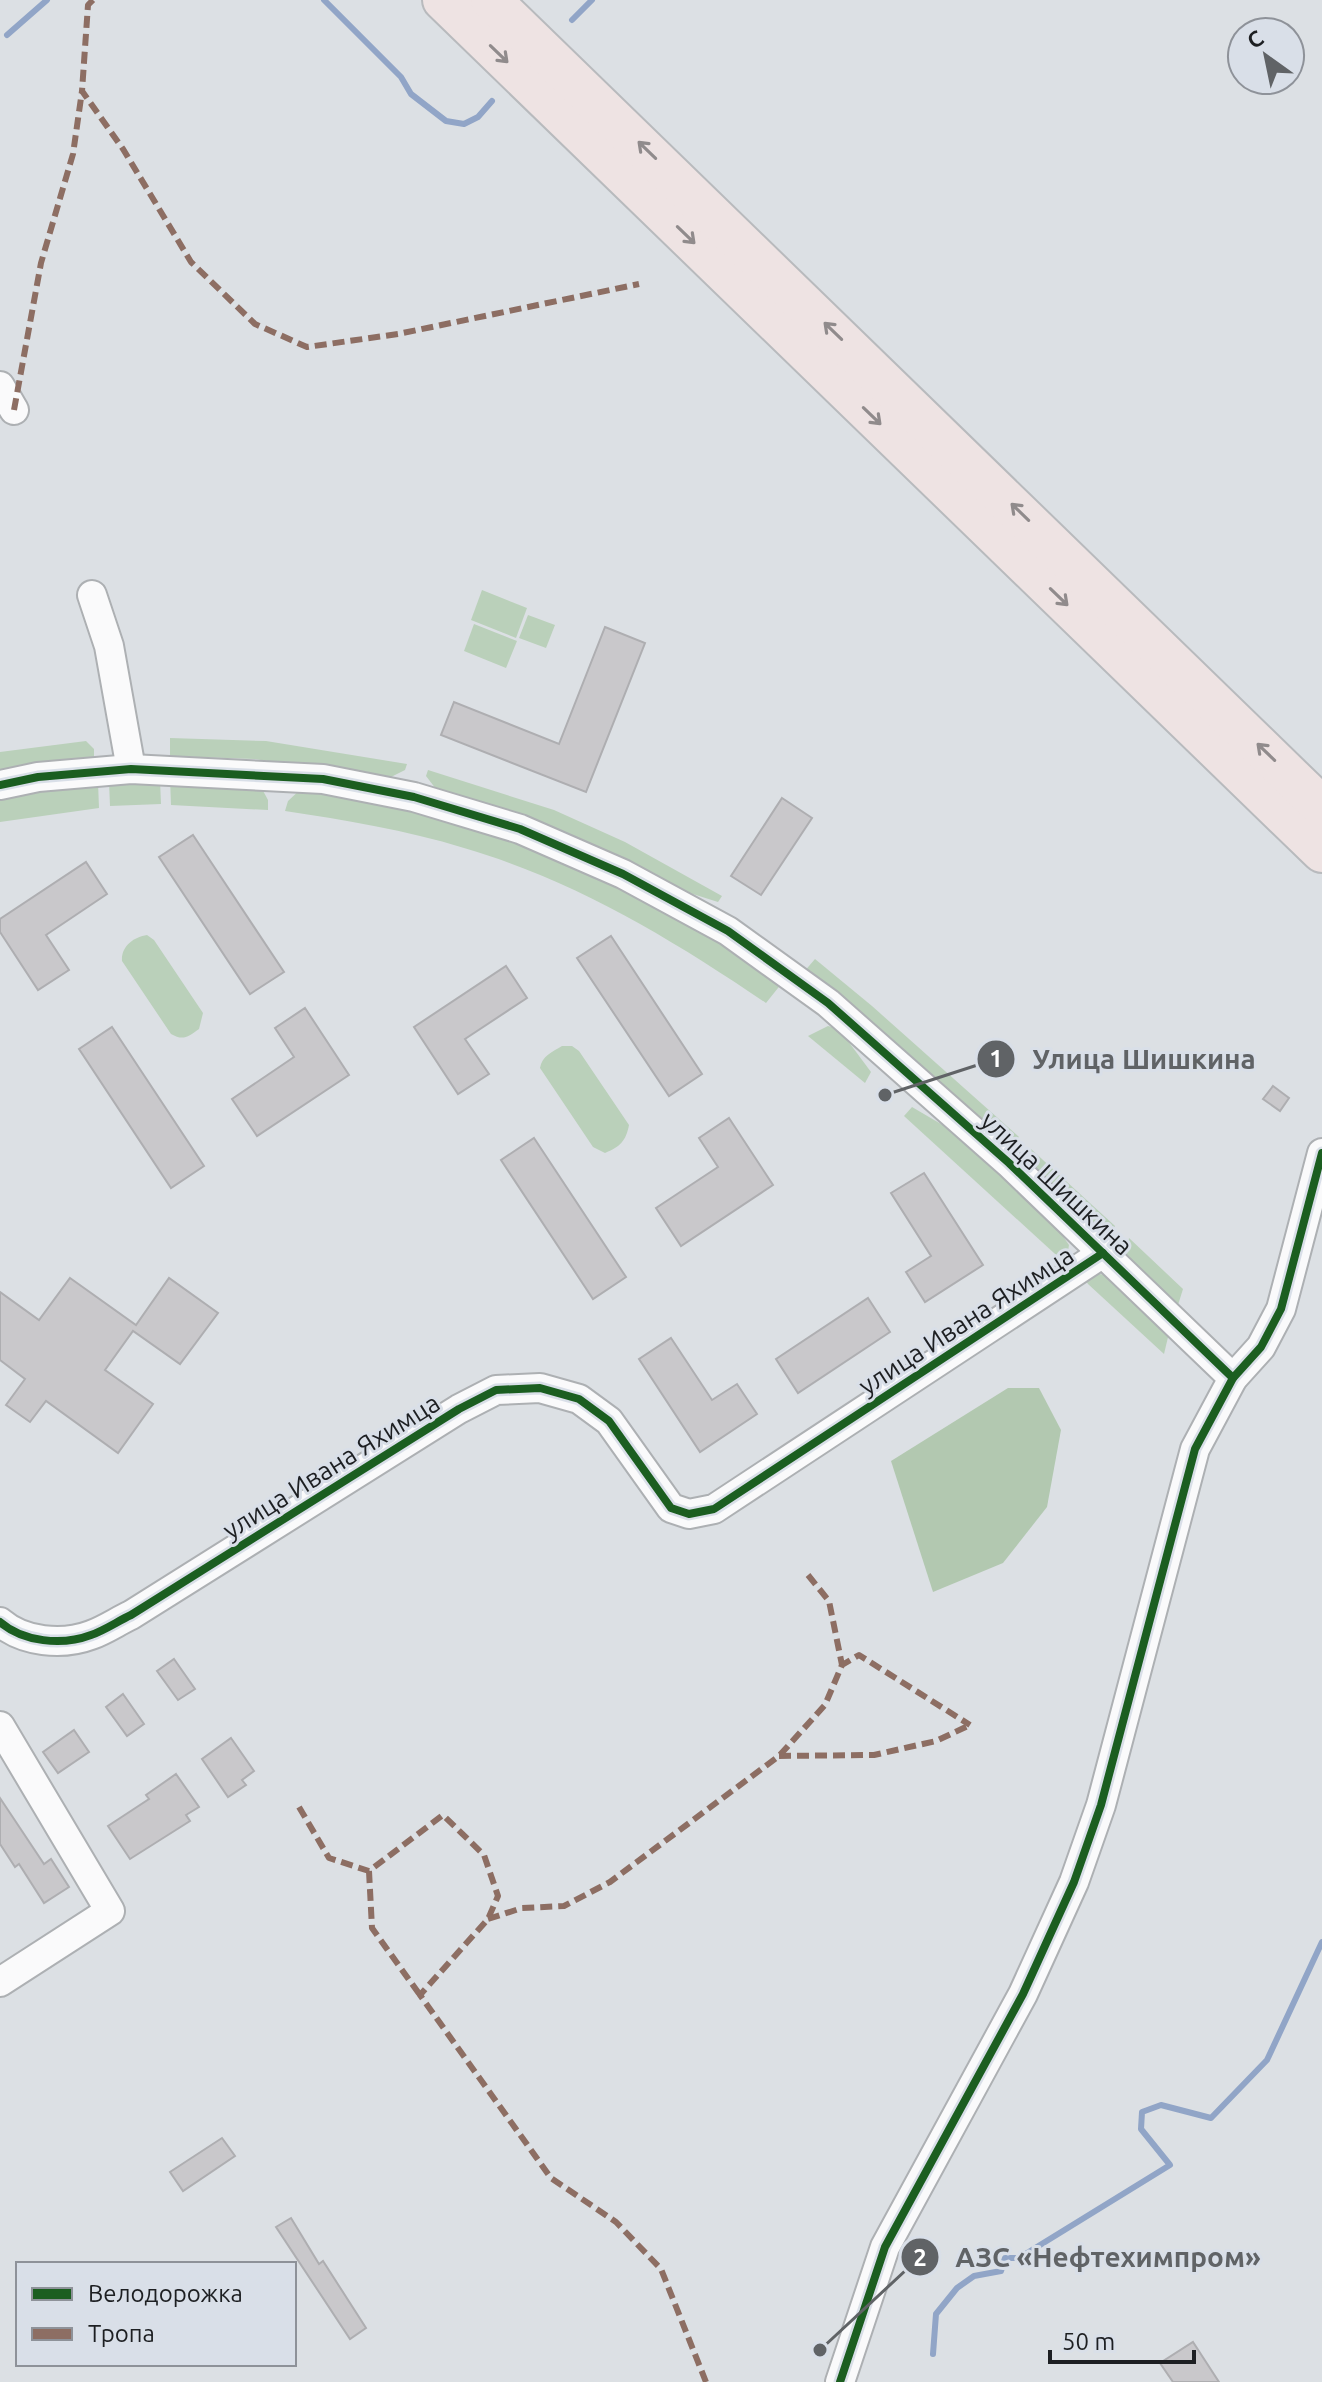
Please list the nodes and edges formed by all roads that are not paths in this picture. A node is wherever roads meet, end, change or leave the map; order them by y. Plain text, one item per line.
1 (443, 0) edge
2 (491, 0) edge
3 (92, 595) dead end
4 (131, 769) junction
5 (0, 785) edge
6 (1256, 789) junction
7 (1322, 807) edge
8 (1322, 852) edge
9 (1322, 873) edge
10 (1322, 1153) edge
11 (1103, 1253) junction
12 (1233, 1378) junction
13 (0, 1622) edge
14 (0, 1726) edge
15 (0, 1982) edge
16 (840, 2382) edge

1 -> 6 highway
7 -> 2 highway
3 - 4 street
4 - 5 street, улица Шишкина
4 - 11 street, улица Шишкина
6 - 8 highway
6 - 9 street
10 - 12 street
11 - 12 street, улица Шишкина
11 - 13 street, улица Ивана Яхимца
12 - 16 street
14 - 15 street

